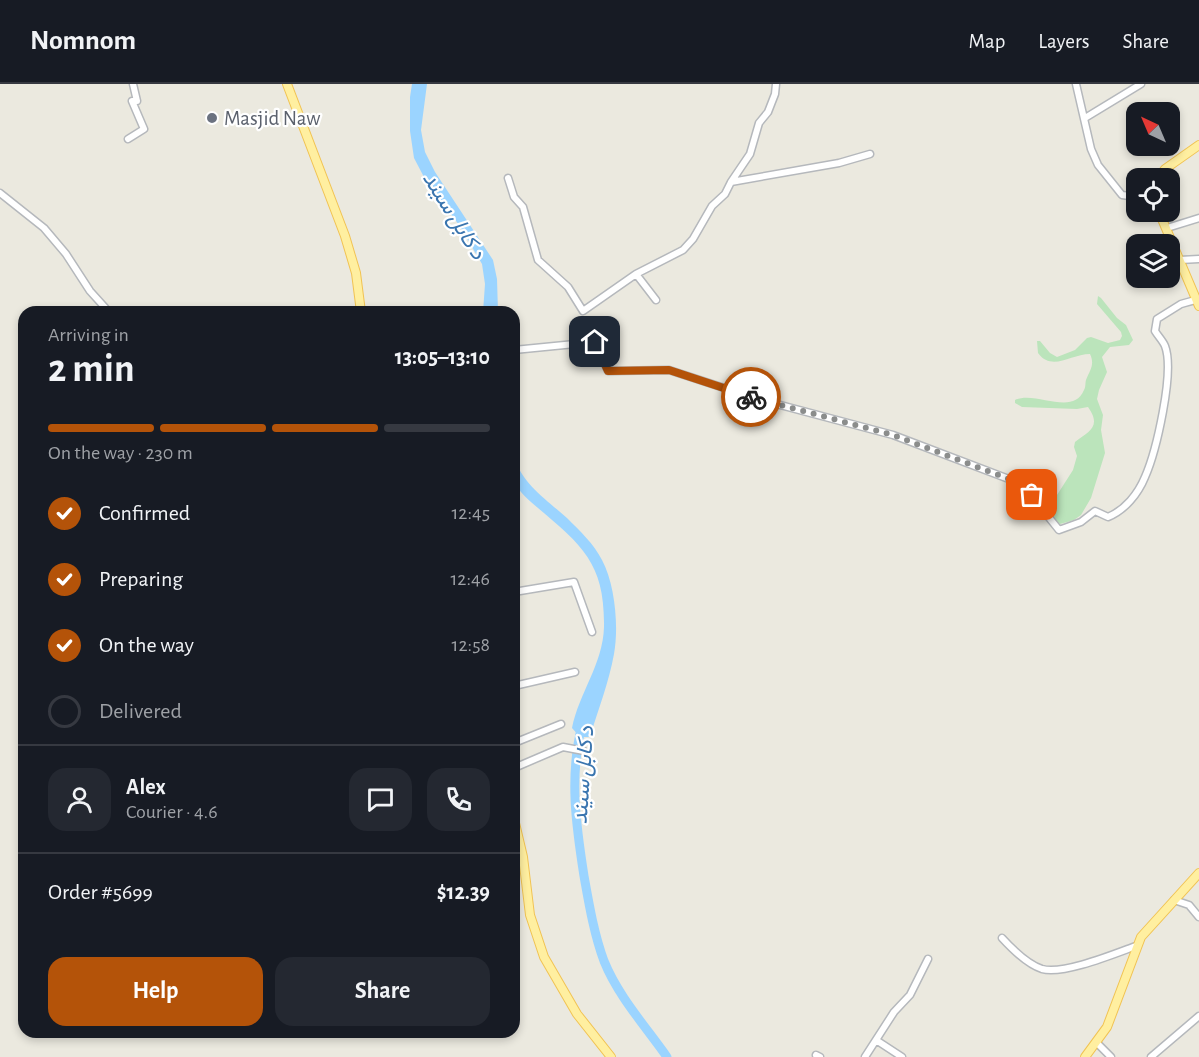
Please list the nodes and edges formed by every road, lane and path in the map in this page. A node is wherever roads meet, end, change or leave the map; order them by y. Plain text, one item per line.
1 (133, 84) edge
2 (287, 84) edge
3 (776, 84) edge
4 (1076, 84) edge
5 (1142, 84) edge
6 (1085, 118) junction
7 (128, 139) dead end
8 (1199, 145) edge
9 (870, 154) dead end
10 (1166, 168) edge
11 (508, 178) dead end
12 (731, 182) junction
13 (0, 193) edge
14 (1126, 196) edge
15 (1199, 218) edge
16 (1164, 222) edge
17 (1167, 228) junction
18 (1169, 234) edge
19 (1199, 259) edge
20 (1180, 260) joint
21 (636, 274) junction
22 (656, 300) dead end
23 (1198, 301) edge
24 (104, 306) edge
25 (360, 306) edge
26 (520, 349) edge
27 (520, 591) edge
28 (592, 632) dead end
29 (575, 672) dead end
30 (520, 685) edge
31 (561, 724) dead end
32 (520, 741) edge
33 (585, 751) dead end
34 (520, 765) edge
35 (520, 844) edge
36 (1199, 873) edge
37 (1174, 900) junction
38 (1199, 916) edge
39 (1002, 938) dead end
40 (1136, 946) junction
41 (928, 959) dead end
42 (1199, 1016) edge
43 (876, 1040) junction
44 (1096, 1042) junction
45 (1109, 1056) edge
46 (611, 1057) edge
47 (865, 1057) edge
48 (902, 1057) edge
49 (1084, 1057) edge
50 (1151, 1057) edge

1 - 7 street
2 - 25 main road
3 - 12 street
4 - 6 street
5 - 6 street
6 - 14 street
8 - 10 main road
9 - 12 street
11 - 21 street
12 - 21 street
13 - 24 street
15 - 17 street
16 - 17 main road
17 - 18 main road
19 - 20 street
20 - 23 main road
21 - 22 street
23 - 26 street
27 - 28 street
29 - 30 street
31 - 32 street
33 - 34 street
35 - 46 main road
36 - 37 main road
37 - 38 street
37 - 40 main road
39 - 40 street
40 - 44 main road
41 - 43 street
42 - 50 street
43 - 47 street
43 - 48 street
44 - 45 street
44 - 49 main road

